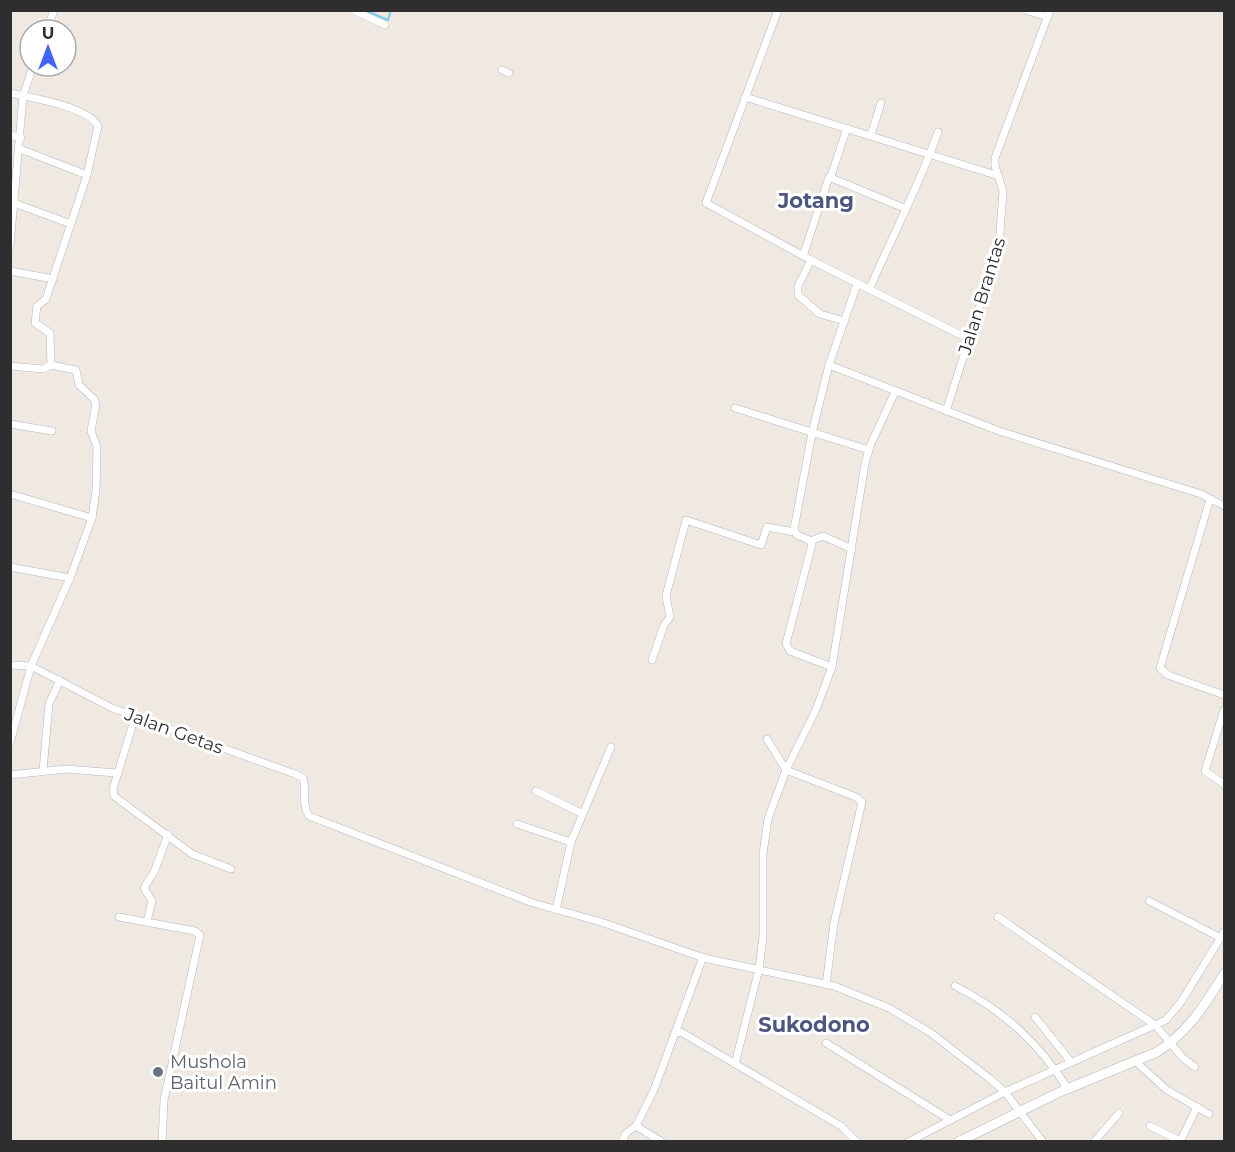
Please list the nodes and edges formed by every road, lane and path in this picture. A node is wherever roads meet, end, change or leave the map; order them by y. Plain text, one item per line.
1 (353, 10) edge
2 (778, 10) edge
3 (1025, 10) edge
4 (1049, 14) edge
5 (385, 25) dead end
6 (29, 78) edge
7 (10, 93) edge
8 (24, 96) junction
9 (745, 97) junction
10 (881, 103) dead end
11 (847, 128) junction
12 (938, 132) dead end
13 (10, 135) edge
14 (871, 135) junction
15 (21, 138) junction
16 (20, 149) junction
17 (931, 154) junction
18 (87, 175) junction
19 (999, 176) junction
20 (831, 177) junction
21 (14, 203) junction
22 (904, 208) junction
23 (71, 224) junction
24 (10, 246) edge
25 (803, 256) junction
26 (811, 260) junction
27 (10, 271) edge
28 (53, 279) junction
29 (857, 284) junction
30 (869, 290) junction
31 (844, 321) junction
32 (969, 339) junction
33 (51, 365) junction
34 (829, 365) junction
35 (10, 366) edge
36 (895, 392) junction
37 (735, 408) dead end
38 (946, 411) junction
39 (10, 424) edge
40 (51, 431) dead end
41 (812, 431) junction
42 (869, 450) junction
43 (10, 494) edge
44 (1210, 499) junction
45 (1224, 506) edge
46 (92, 518) junction
47 (794, 532) junction
48 (811, 541) junction
49 (852, 549) junction
50 (10, 567) edge
51 (70, 578) junction
52 (651, 660) dead end
53 (10, 665) edge
54 (31, 666) junction
55 (832, 667) junction
56 (60, 680) junction
57 (1224, 695) edge
58 (1224, 710) edge
59 (135, 717) junction
60 (767, 739) dead end
61 (10, 743) edge
62 (610, 747) dead end
63 (43, 770) junction
64 (786, 770) junction
65 (117, 773) junction
66 (10, 775) edge
67 (1224, 784) edge
68 (536, 791) dead end
69 (581, 813) junction
70 (517, 824) dead end
71 (168, 834) junction
72 (571, 842) junction
73 (231, 869) dead end
74 (1149, 901) dead end
75 (556, 910) junction
76 (119, 917) dead end
77 (998, 917) dead end
78 (147, 921) junction
79 (1223, 935) edge
80 (703, 957) junction
81 (759, 969) junction
82 (1224, 974) edge
83 (826, 985) junction
84 (955, 986) dead end
85 (1035, 1017) dead end
86 (1156, 1026) junction
87 (676, 1033) junction
88 (1168, 1041) junction
89 (826, 1043) dead end
90 (1071, 1062) junction
91 (1136, 1062) junction
92 (735, 1064) junction
93 (1195, 1067) dead end
94 (1056, 1070) junction
95 (1068, 1089) junction
96 (1006, 1094) junction
97 (1197, 1107) junction
98 (1017, 1109) junction
99 (1119, 1113) dead end
100 (1209, 1114) dead end
101 (950, 1120) junction
102 (636, 1126) junction
103 (1150, 1126) dead end
104 (1180, 1141) edge
105 (162, 1142) edge
106 (622, 1142) edge
107 (662, 1142) edge
108 (857, 1142) edge
109 (908, 1142) edge
110 (958, 1142) edge
111 (1043, 1142) edge
112 (1094, 1142) edge

1 - 5 street
2 - 9 street
3 - 4 street
4 - 19 street, Jalan Brantas
6 - 8 street
7 - 8 street
8 - 15 street
8 - 18 street
9 - 11 street
9 - 25 street
10 - 14 street
11 - 14 street
11 - 20 street
12 - 17 street
13 - 15 street
14 - 17 street
15 - 16 street
16 - 18 street
16 - 21 street
17 - 19 street
17 - 22 street
18 - 23 street
19 - 32 street, Jalan Brantas
20 - 22 street
20 - 25 street
21 - 23 street
21 - 24 street
22 - 30 street
23 - 28 street
25 - 26 street
26 - 29 street
26 - 31 street
27 - 28 street
28 - 33 street
29 - 30 street
29 - 31 street
30 - 32 street
31 - 34 street
32 - 38 street, Jalan Brantas
33 - 35 street
33 - 46 street
34 - 36 street
34 - 41 street
36 - 38 street
36 - 42 street
37 - 41 street
38 - 44 street
39 - 40 street
41 - 42 street
41 - 47 street
42 - 49 street
43 - 46 street
44 - 45 street
44 - 57 street
46 - 51 street
47 - 48 street
47 - 52 street
48 - 49 street
48 - 55 street
49 - 55 street
50 - 51 street
51 - 54 street
53 - 54 street, Jalan Getas
54 - 56 street, Jalan Getas
54 - 61 street
55 - 64 street
56 - 59 street, Jalan Getas
56 - 63 street
58 - 67 street
59 - 65 street
59 - 75 street, Jalan Getas
60 - 64 street
62 - 69 street
63 - 65 street
63 - 66 street
64 - 81 street
64 - 83 street
65 - 71 street
68 - 69 street
69 - 72 street
70 - 72 street
71 - 73 street
71 - 78 street
72 - 75 street
74 - 79 street
75 - 80 street
76 - 78 street
77 - 86 street
78 - 105 street
79 - 86 street
80 - 81 street
80 - 87 street
81 - 83 street
81 - 92 street
82 - 88 main road
83 - 96 street
84 - 94 street
85 - 90 street
86 - 88 street
86 - 90 street
87 - 92 street
87 - 102 street
88 - 91 main road
88 - 93 street
89 - 101 street
90 - 94 street
91 - 95 main road
91 - 97 street
92 - 108 street
94 - 95 street
94 - 96 street
95 - 98 main road
96 - 98 street
96 - 101 street
97 - 100 street
97 - 104 street
98 - 110 main road
98 - 111 street
99 - 112 street
101 - 109 street
102 - 106 street
102 - 107 street
103 - 104 street

